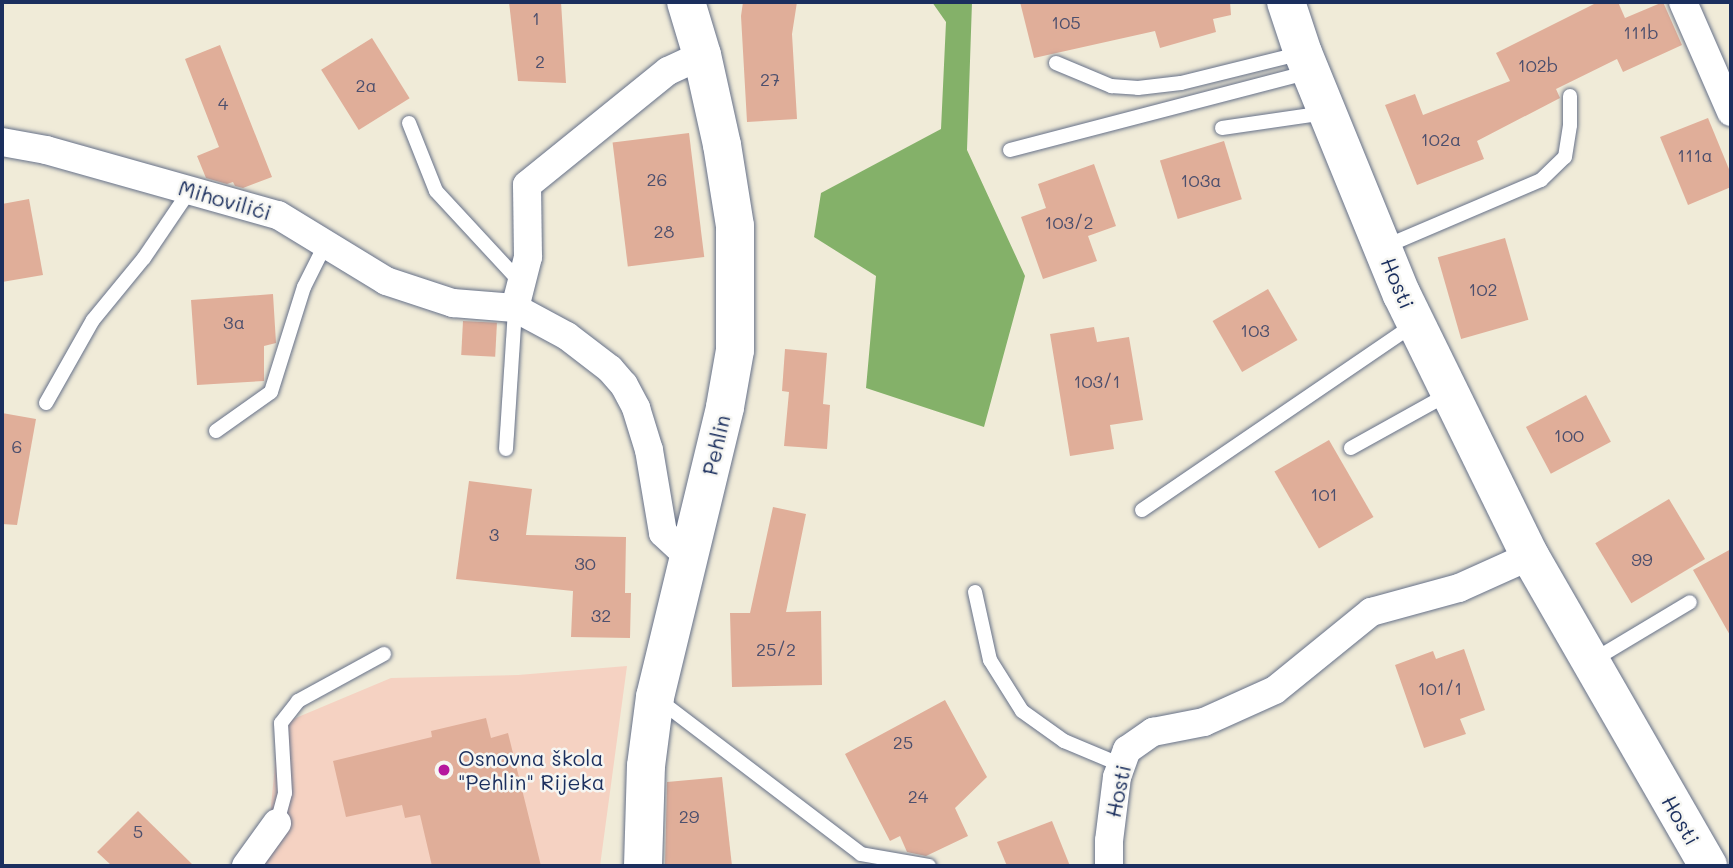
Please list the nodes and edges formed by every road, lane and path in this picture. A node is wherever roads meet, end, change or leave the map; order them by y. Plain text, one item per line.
1 (1286, 2) edge
2 (1683, 2) edge
3 (697, 20) edge
4 (1307, 62) junction
5 (1056, 63) dead end
6 (1570, 96) dead end
7 (1731, 112) edge
8 (1327, 113) junction
9 (409, 122) dead end
10 (1222, 128) dead end
11 (2, 142) edge
12 (1010, 150) dead end
13 (190, 190) junction
14 (325, 245) junction
15 (1383, 248) junction
16 (519, 296) junction
17 (1416, 323) junction
18 (1450, 393) junction
19 (46, 403) dead end
20 (216, 431) dead end
21 (1351, 448) dead end
22 (506, 449) dead end
23 (1142, 510) dead end
24 (689, 556) junction
25 (1530, 556) junction
26 (975, 592) dead end
27 (1690, 602) dead end
28 (384, 654) dead end
29 (1591, 662) junction
30 (655, 698) junction
31 (1122, 765) junction
32 (277, 823) joint
33 (246, 866) edge
34 (643, 866) edge
35 (929, 866) edge
36 (1110, 866) edge
37 (1708, 866) edge

1 - 4 street, Hosti
2 - 7 street
3 - 16 street
3 - 24 street, Pehlin
4 - 5 lane
4 - 8 street, Hosti
4 - 12 lane
6 - 15 lane
8 - 10 lane
8 - 15 street, Hosti
9 - 16 lane
11 - 13 street, Mihovilići
13 - 14 street, Mihovilići
13 - 19 lane
14 - 16 street, Mihovilići
14 - 20 lane
15 - 17 street, Hosti
16 - 22 lane
16 - 24 street, Mihovilići
17 - 18 street, Hosti
17 - 23 lane
18 - 21 lane
18 - 25 street, Hosti
24 - 30 street, Pehlin
25 - 29 street, Hosti
25 - 31 street, Hosti
26 - 31 lane
27 - 29 lane
28 - 32 lane
29 - 37 street, Hosti
30 - 34 street, Pehlin
30 - 35 lane
31 - 36 street, Hosti
32 - 33 street

